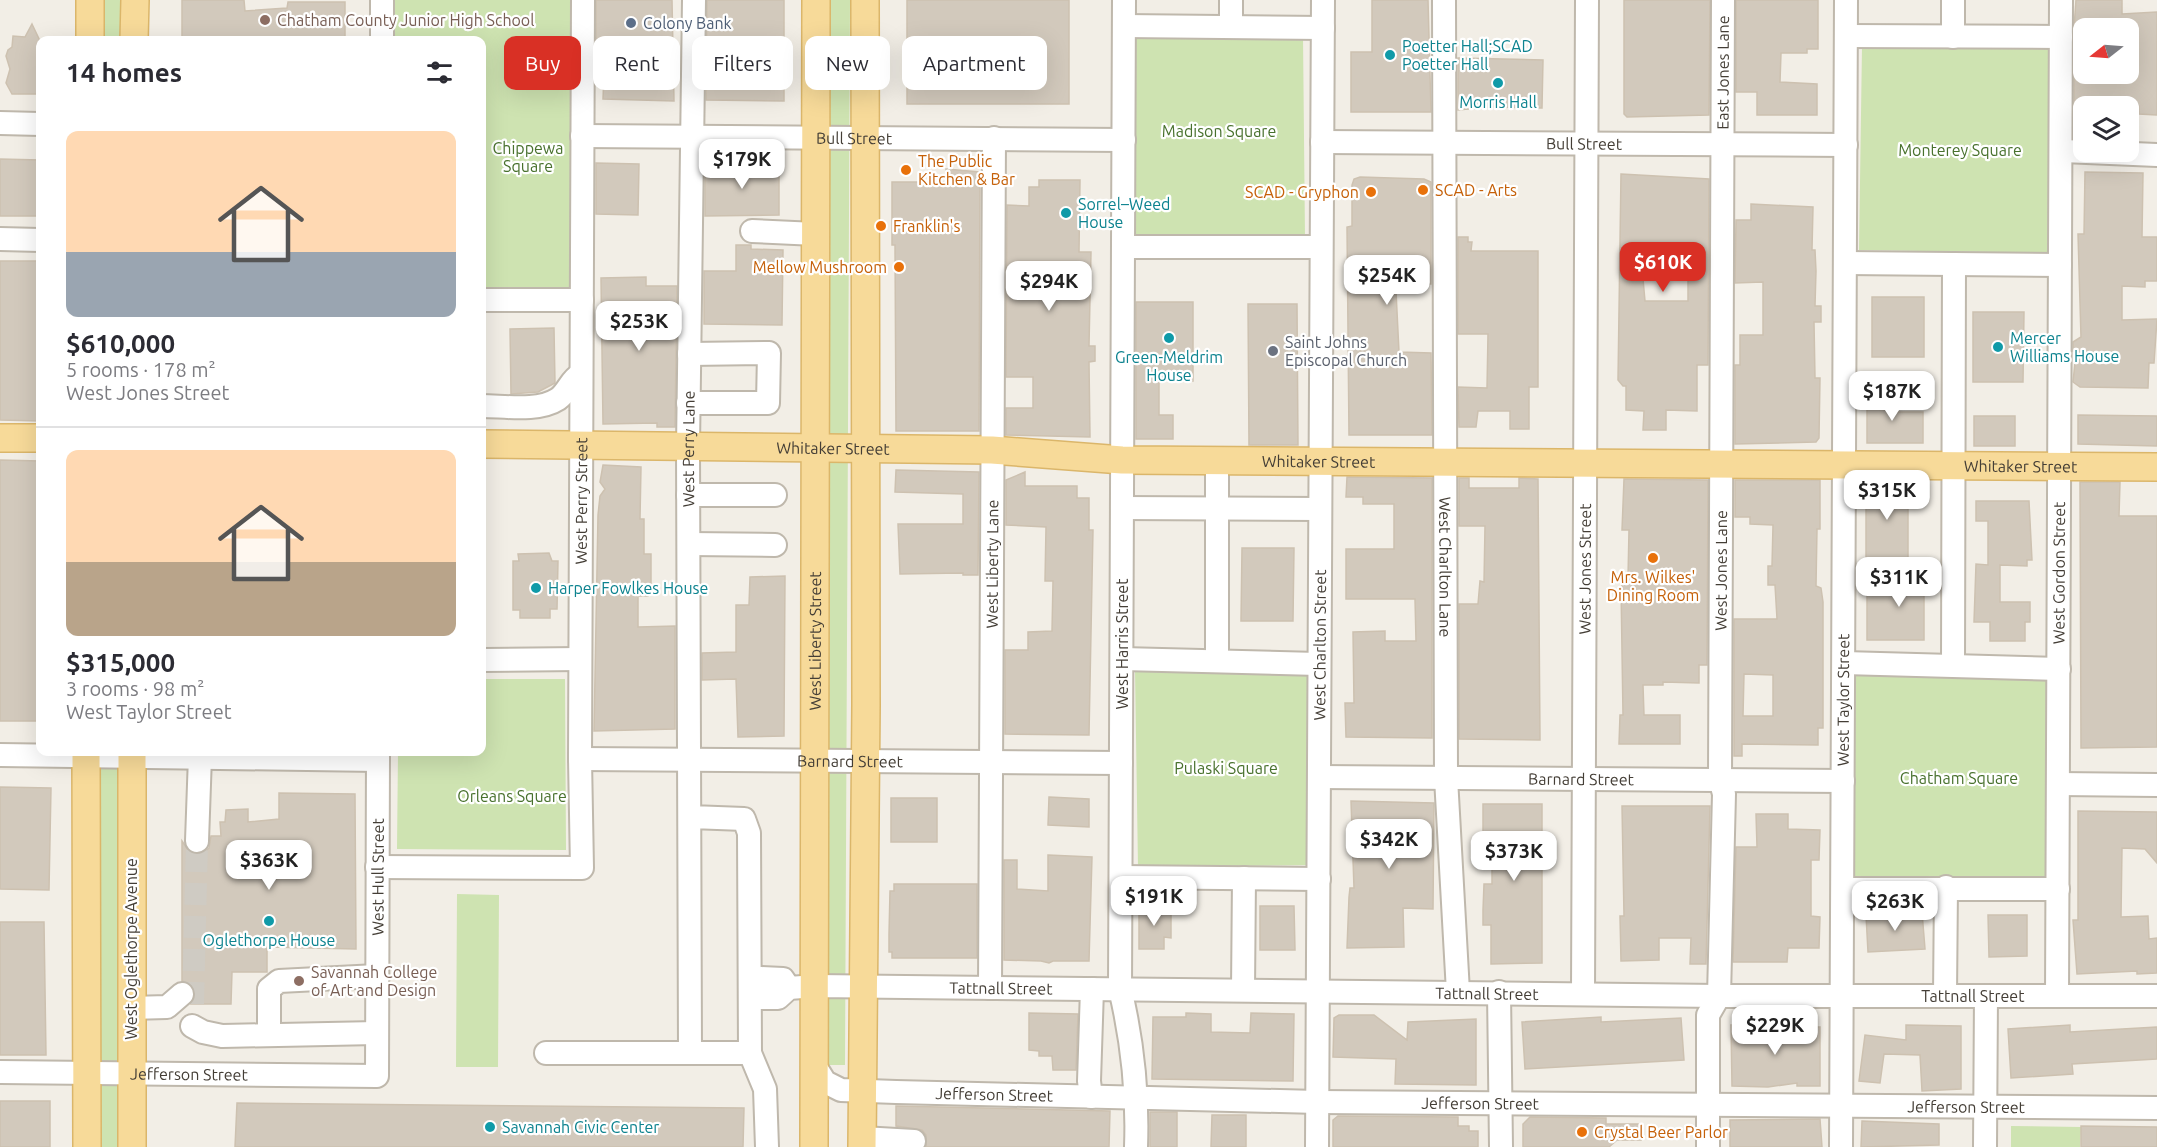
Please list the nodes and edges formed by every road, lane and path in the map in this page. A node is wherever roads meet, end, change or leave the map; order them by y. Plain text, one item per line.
1 (90, 0) edge
2 (135, 0) edge
3 (382, 0) edge
4 (583, 0) edge
5 (694, 0) edge
6 (816, 0) edge
7 (865, 0) edge
8 (1125, 0) edge
9 (1231, 0) edge
10 (1323, 0) edge
11 (1443, 0) edge
12 (1587, 0) edge
13 (1723, 0) edge
14 (1846, 0) edge
15 (1953, 0) edge
16 (2061, 0) edge
17 (1124, 26) junction
18 (1231, 27) junction
19 (1323, 28) junction
20 (90, 36) edge
21 (134, 36) edge
22 (382, 36) edge
23 (1846, 36) junction
24 (1953, 37) junction
25 (2061, 37) junction
26 (0, 123) edge
27 (36, 124) edge
28 (582, 136) junction
29 (694, 136) junction
30 (816, 136) junction
31 (866, 138) junction
32 (994, 138) junction
33 (1124, 140) junction
34 (1443, 141) junction
35 (1322, 142) junction
36 (1587, 144) junction
37 (1721, 145) junction
38 (1846, 145) junction
39 (2063, 151) junction
40 (2157, 155) edge
41 (752, 231) dead end
42 (816, 234) junction
43 (0, 239) edge
44 (36, 240) edge
45 (1124, 247) junction
46 (1321, 247) junction
47 (1845, 263) junction
48 (1954, 264) junction
49 (2060, 265) junction
50 (486, 300) edge
51 (582, 300) junction
52 (689, 354) junction
53 (581, 374) junction
54 (688, 403) junction
55 (486, 406) edge
56 (0, 438) edge
57 (36, 438) edge
58 (486, 444) edge
59 (581, 445) junction
60 (688, 447) junction
61 (816, 448) junction
62 (865, 449) junction
63 (992, 450) junction
64 (1122, 460) junction
65 (1217, 460) junction
66 (1321, 461) junction
67 (1444, 463) junction
68 (1586, 463) junction
69 (1722, 464) junction
70 (1844, 465) junction
71 (1954, 465) junction
72 (2060, 466) junction
73 (2157, 467) edge
74 (688, 495) junction
75 (775, 495) dead end
76 (1217, 507) junction
77 (1122, 508) junction
78 (1320, 509) junction
79 (689, 544) junction
80 (775, 545) dead end
81 (580, 659) junction
82 (1122, 659) junction
83 (486, 660) edge
84 (1216, 660) junction
85 (1844, 663) junction
86 (1318, 664) junction
87 (1953, 664) junction
88 (2059, 669) junction
89 (36, 754) edge
90 (0, 755) edge
91 (86, 756) edge
92 (132, 756) edge
93 (200, 756) edge
94 (378, 756) edge
95 (580, 759) junction
96 (691, 760) junction
97 (865, 761) junction
98 (815, 762) junction
99 (991, 762) junction
100 (1121, 763) junction
101 (1319, 777) junction
102 (1446, 778) junction
103 (1584, 778) junction
104 (1720, 779) junction
105 (1843, 780) junction
106 (2058, 784) junction
107 (2157, 785) edge
108 (691, 817) junction
109 (197, 841) tunnel mouth
110 (377, 867) junction
111 (1121, 877) junction
112 (1244, 878) junction
113 (1319, 879) junction
114 (1946, 887) junction
115 (1843, 889) junction
116 (2058, 889) junction
117 (377, 976) junction
118 (816, 986) junction
119 (864, 986) junction
120 (751, 988) junction
121 (990, 988) junction
122 (1092, 989) junction
123 (1120, 989) junction
124 (1243, 990) junction
125 (1319, 991) junction
126 (1458, 992) junction
127 (1499, 992) junction
128 (1583, 993) junction
129 (1842, 994) junction
130 (1945, 995) junction
131 (1719, 996) junction
132 (1986, 996) junction
133 (2057, 996) junction
134 (2157, 996) edge
135 (130, 1008) junction
136 (377, 1033) junction
137 (269, 1034) junction
138 (546, 1053) dead end
139 (690, 1053) junction
140 (750, 1053) junction
141 (815, 1066) junction
142 (0, 1072) edge
143 (87, 1072) junction
144 (132, 1073) junction
145 (377, 1076) joint
146 (862, 1091) junction
147 (1091, 1097) junction
148 (1138, 1098) junction
149 (1318, 1102) junction
150 (1501, 1103) junction
151 (1708, 1104) junction
152 (1842, 1105) junction
153 (1986, 1105) junction
154 (2157, 1108) edge
155 (914, 1142) dead end
156 (870, 1143) edge
157 (87, 1147) edge
158 (132, 1147) edge
159 (767, 1147) edge
160 (814, 1147) edge
161 (1136, 1147) edge
162 (1317, 1147) edge
163 (1501, 1147) edge
164 (1708, 1147) edge
165 (1841, 1147) edge
166 (1985, 1147) edge

1 - 20 main road
2 - 21 main road
3 - 22 street
4 - 28 street, West Perry Street
5 - 29 street, West Perry Lane
6 - 30 main road, West Liberty Street
7 - 31 main road
8 - 17 street, West Harris Street
9 - 18 street
10 - 19 street, West Charlton Street
11 - 34 street, West Charlton Lane
12 - 36 street, West Jones Street
13 - 37 street, East Jones Lane
14 - 23 street, West Taylor Street
15 - 24 street
16 - 25 street, West Gordon Street
17 - 18 street
17 - 33 street, West Harris Street
18 - 19 street
19 - 35 street, West Charlton Street
23 - 24 street
23 - 38 street, West Taylor Street
24 - 25 street
25 - 39 street, West Gordon Street
26 - 27 street
28 - 29 street, Bull Street
28 - 51 street, West Perry Street
29 - 30 street, Bull Street
29 - 52 street, West Perry Lane
30 - 31 street, Bull Street
30 - 42 main road, West Liberty Street
31 - 32 street, Bull Street
31 - 62 main road
32 - 33 street, Bull Street
32 - 63 street, West Liberty Lane
33 - 45 street, West Harris Street
34 - 35 street, Bull Street
34 - 36 street, Bull Street
34 - 67 street, West Charlton Lane
35 - 46 street, West Charlton Street
36 - 37 street, Bull Street
36 - 68 street, West Jones Street
37 - 38 street, Bull Street
37 - 69 street, West Jones Lane
38 - 47 street, West Taylor Street
39 - 40 street
39 - 49 street, West Gordon Street
41 - 42 street
42 - 61 main road, West Liberty Street
43 - 44 street
45 - 46 street
45 - 64 street, West Harris Street
46 - 66 street, West Charlton Street
47 - 48 street
47 - 70 street, West Taylor Street
48 - 49 street
48 - 71 street
49 - 72 street, West Gordon Street
50 - 51 street
51 - 53 street, West Perry Street
52 - 54 street, West Perry Lane
52 - 54 street
53 - 55 street
53 - 59 street, West Perry Street
54 - 60 street, West Perry Lane
56 - 57 main road
58 - 59 main road, Whitaker Street
59 - 60 main road, Whitaker Street
59 - 81 street, West Perry Street
60 - 61 main road, Whitaker Street
60 - 74 street, West Perry Lane
61 - 62 main road, Whitaker Street
61 - 98 main road, West Liberty Street
62 - 63 main road, Whitaker Street
62 - 97 main road
63 - 64 main road, Whitaker Street
63 - 99 street, West Liberty Lane
64 - 65 main road, Whitaker Street
64 - 77 street, West Harris Street
65 - 66 main road, Whitaker Street
65 - 76 street
66 - 67 main road, Whitaker Street
66 - 78 street, West Charlton Street
67 - 68 main road, Whitaker Street
67 - 102 street, West Charlton Lane
68 - 69 main road, Whitaker Street
68 - 103 street, West Jones Street
69 - 70 main road, Whitaker Street
69 - 104 street, West Jones Lane
70 - 71 main road, Whitaker Street
70 - 85 street, West Taylor Street
71 - 72 main road, Whitaker Street
71 - 87 street
72 - 73 main road, Whitaker Street
72 - 88 street, West Gordon Street
74 - 75 street
74 - 79 street, West Perry Lane
76 - 77 street
76 - 78 street
76 - 84 street
77 - 82 street, West Harris Street
78 - 86 street, West Charlton Street
79 - 80 street
79 - 96 street, West Perry Lane
81 - 83 street
81 - 95 street, West Perry Street
82 - 84 street
82 - 100 street, West Harris Street
84 - 86 street
85 - 87 street
85 - 105 street, West Taylor Street
86 - 101 street, West Charlton Street
87 - 88 street
88 - 106 street, West Gordon Street
89 - 90 street
91 - 143 main road
92 - 135 main road, West Oglethorpe Avenue
93 - 109 street
94 - 110 street, West Hull Street
95 - 96 street, Barnard Street
95 - 110 street, West Perry Street
96 - 98 street, Barnard Street
96 - 108 street, West Perry Lane
97 - 98 street, Barnard Street
97 - 99 street, Barnard Street
97 - 119 main road
98 - 118 main road, West Liberty Street
99 - 100 street, Barnard Street
99 - 121 street, West Liberty Lane
100 - 111 street, West Harris Street
101 - 102 street, Barnard Street
101 - 113 street, West Charlton Street
102 - 103 street, Barnard Street
102 - 126 street, West Charlton Lane
103 - 104 street, Barnard Street
103 - 128 street, West Jones Street
104 - 105 street, Barnard Street
104 - 131 street, West Jones Lane
105 - 115 street, West Taylor Street
106 - 107 street
106 - 116 street, West Gordon Street
108 - 120 street
108 - 139 street, West Perry Lane
110 - 117 street, West Hull Street
111 - 112 street
111 - 123 street, West Harris Street
112 - 113 street
112 - 124 street
113 - 125 street, West Charlton Street
114 - 115 street
114 - 116 street
114 - 130 street
115 - 129 street, West Taylor Street
116 - 133 street, West Gordon Street
117 - 136 street, West Hull Street
117 - 137 street
118 - 119 street, Tattnall Street
118 - 120 street, Tattnall Street
118 - 141 main road, West Liberty Street
119 - 121 street, Tattnall Street
119 - 146 main road
120 - 140 street
121 - 122 street, Tattnall Street
122 - 123 street, Tattnall Street
122 - 147 street
123 - 124 street, Tattnall Street
123 - 148 street, West Harris Street
124 - 125 street, Tattnall Street
125 - 126 street, Tattnall Street
125 - 149 street, West Charlton Street
126 - 127 street, Tattnall Street
127 - 128 street, Tattnall Street
127 - 150 street
128 - 131 street, Tattnall Street
129 - 130 street, Tattnall Street
129 - 131 street, Tattnall Street
129 - 152 street, West Taylor Street
130 - 132 street, Tattnall Street
131 - 151 street
132 - 133 street, Tattnall Street
132 - 153 street
133 - 134 street, Tattnall Street
135 - 137 street
135 - 144 main road, West Oglethorpe Avenue
136 - 137 street
136 - 145 street, West Hull Street
138 - 139 street
139 - 140 street
140 - 159 street
141 - 146 street, Jefferson Street
141 - 160 main road, West Liberty Street
142 - 143 street, Jefferson Street
143 - 144 street, Jefferson Street
143 - 157 main road
144 - 145 street, Jefferson Street
144 - 158 main road, West Oglethorpe Avenue
146 - 147 street, Jefferson Street
146 - 156 main road
147 - 148 street, Jefferson Street
148 - 149 street, Jefferson Street
148 - 161 street, West Harris Street
149 - 150 street, Jefferson Street
149 - 162 street, West Charlton Street
150 - 151 street, Jefferson Street
150 - 163 street
151 - 152 street, Jefferson Street
151 - 164 street
152 - 153 street, Jefferson Street
152 - 165 street, West Taylor Street
153 - 154 street, Jefferson Street
153 - 166 street
155 - 156 street

